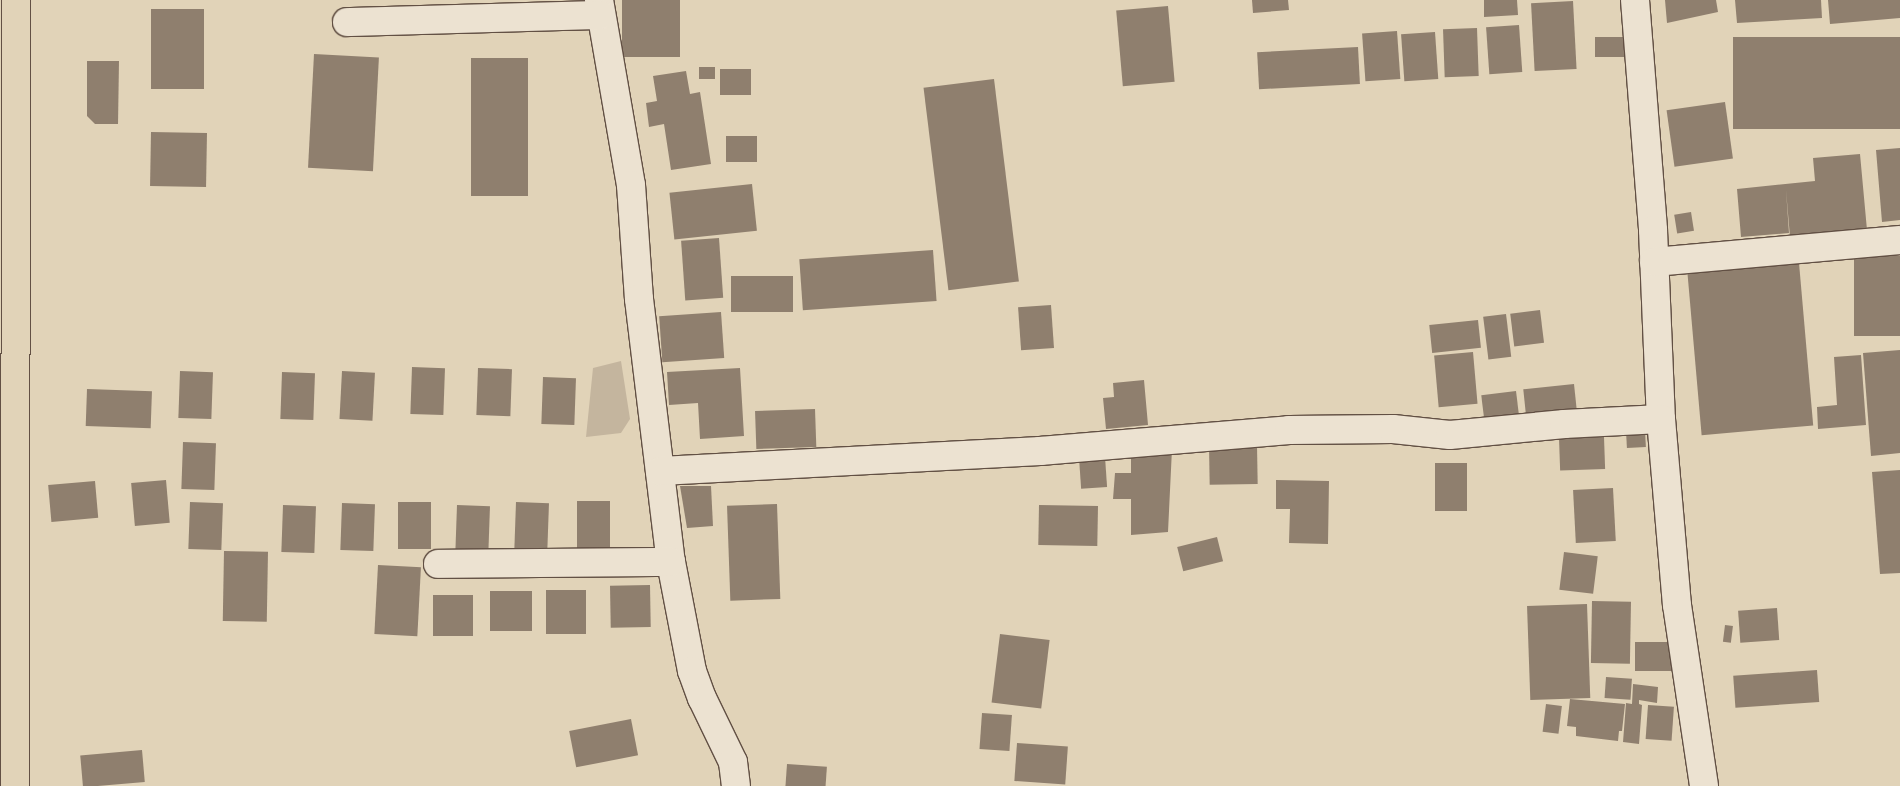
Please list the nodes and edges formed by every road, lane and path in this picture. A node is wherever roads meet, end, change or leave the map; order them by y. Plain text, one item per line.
1 (16, 0) edge
2 (1635, 0) edge
3 (600, 7) edge
4 (347, 22) dead end
5 (1900, 240) edge
6 (1654, 262) junction
7 (1661, 419) junction
8 (660, 471) junction
9 (671, 562) junction
10 (438, 564) dead end
11 (14, 786) edge
12 (736, 786) edge
13 (1704, 786) edge

1 - 11 main road
2 - 6 street
3 - 4 street
3 - 8 street
5 - 6 street
6 - 7 street
7 - 8 street
7 - 13 street
8 - 9 street
9 - 10 street
9 - 12 street

